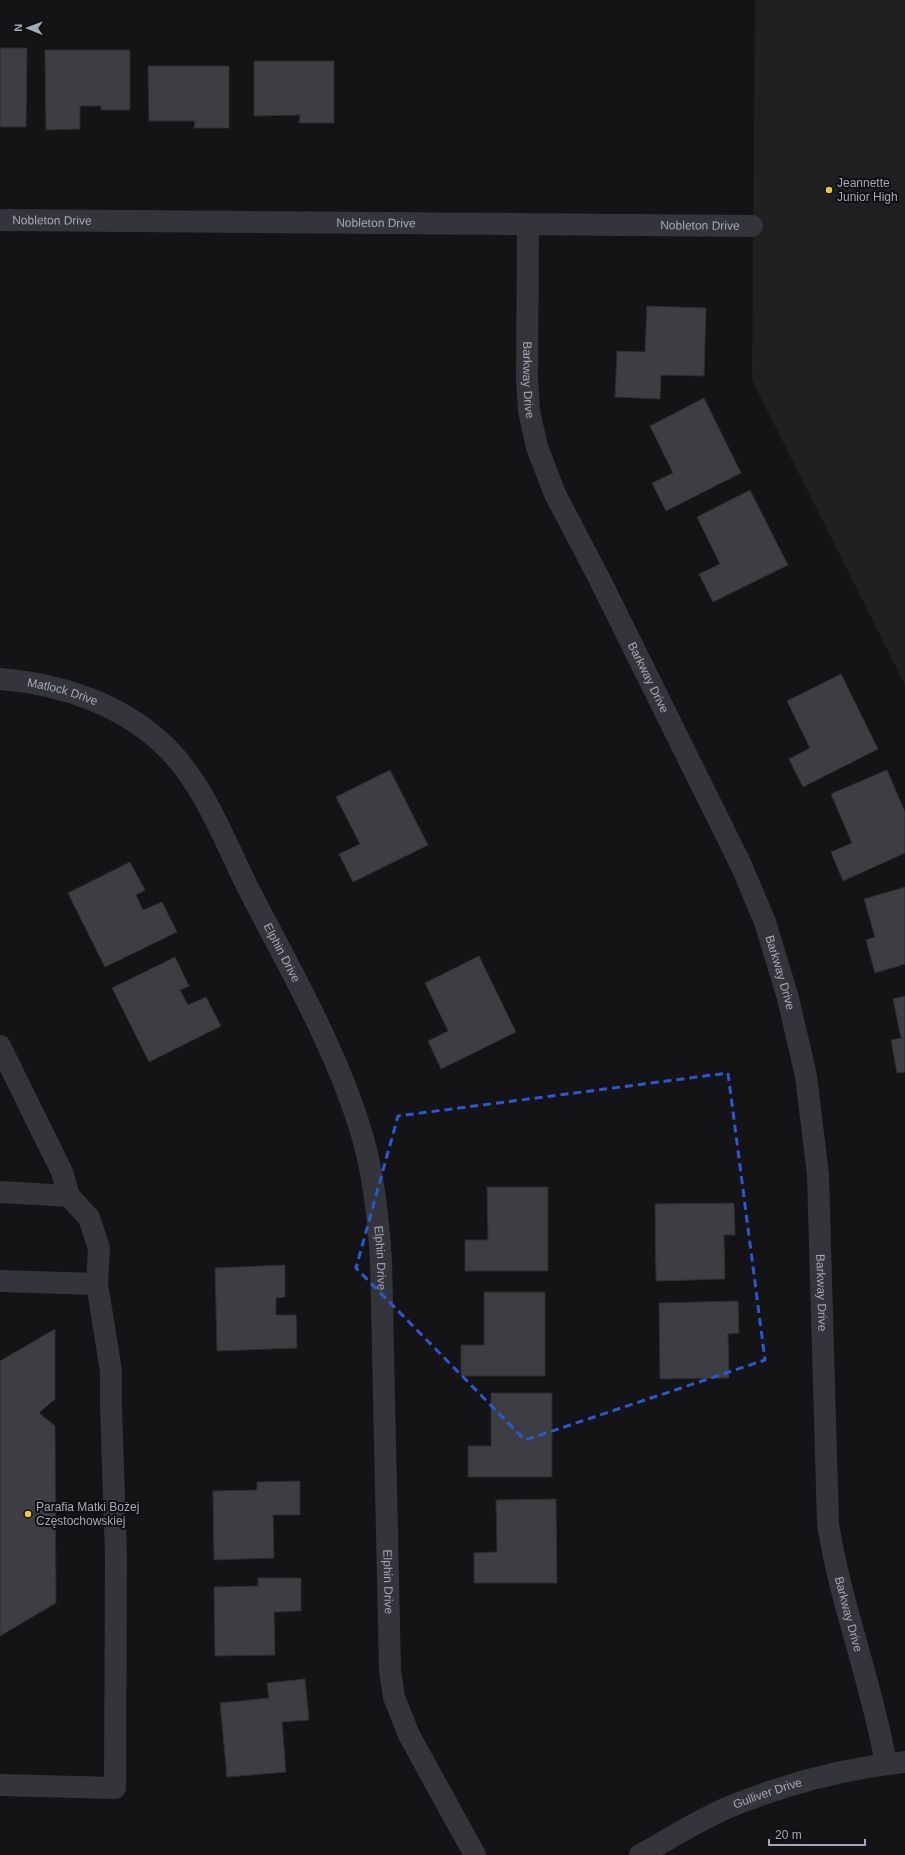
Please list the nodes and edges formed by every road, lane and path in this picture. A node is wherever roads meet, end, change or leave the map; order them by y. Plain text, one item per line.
1 (0, 220) edge
2 (528, 225) junction
3 (752, 226) dead end
4 (0, 679) edge
5 (122, 713) joint
6 (0, 1046) edge
7 (0, 1192) edge
8 (69, 1196) junction
9 (0, 1281) edge
10 (97, 1284) junction
11 (895, 1763) edge
12 (0, 1784) edge
13 (475, 1855) edge
14 (640, 1855) edge

1 - 2 street, Nobleton Drive
2 - 3 street, Nobleton Drive
2 - 11 street, Barkway Drive
4 - 5 street, Matlock Drive
5 - 13 street, Elphin Drive
6 - 8 street
7 - 8 street
8 - 10 street
9 - 10 street
10 - 12 street
11 - 14 street, Gulliver Drive

